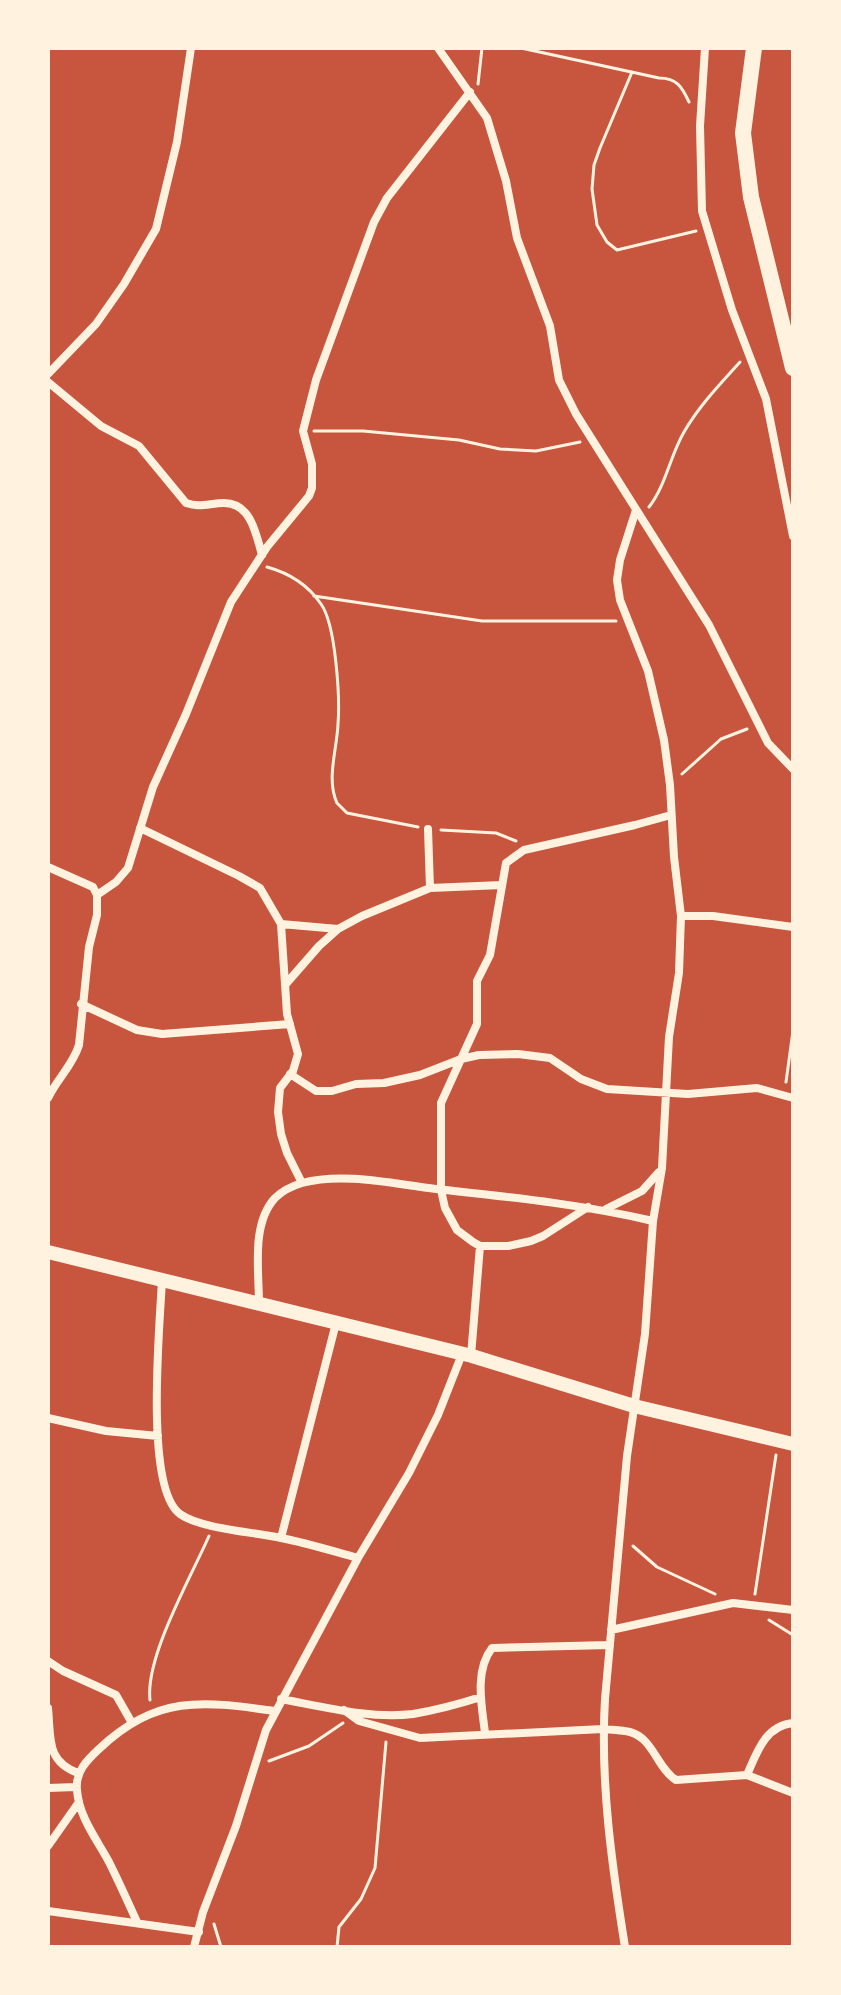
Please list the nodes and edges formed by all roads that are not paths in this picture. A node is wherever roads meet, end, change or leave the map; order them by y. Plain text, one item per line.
1 (191, 48) edge
2 (438, 48) edge
3 (705, 48) edge
4 (754, 48) edge
5 (473, 96) junction
6 (793, 368) edge
7 (48, 374) edge
8 (48, 382) edge
9 (638, 513) junction
10 (793, 536) edge
11 (262, 555) junction
12 (793, 769) edge
13 (671, 815) junction
14 (140, 828) junction
15 (428, 829) road end
16 (48, 867) edge
17 (502, 885) junction
18 (430, 888) junction
19 (97, 895) junction
20 (681, 916) junction
21 (281, 924) junction
22 (793, 927) edge
23 (338, 929) junction
24 (285, 985) junction
25 (81, 1004) junction
26 (290, 1024) junction
27 (461, 1059) junction
28 (290, 1074) junction
29 (665, 1093) junction
30 (48, 1098) edge
31 (793, 1098) edge
32 (662, 1168) junction
33 (302, 1183) junction
34 (441, 1190) junction
35 (588, 1207) junction
36 (605, 1209) junction
37 (653, 1221) junction
38 (480, 1246) junction
39 (48, 1252) edge
40 (162, 1280) junction
41 (259, 1304) junction
42 (336, 1323) junction
43 (467, 1355) junction
44 (634, 1406) junction
45 (48, 1418) edge
46 (158, 1436) junction
47 (793, 1444) edge
48 (281, 1538) junction
49 (358, 1558) junction
50 (793, 1610) edge
51 (611, 1630) junction
52 (609, 1645) junction
53 (48, 1661) edge
54 (481, 1697) junction
55 (281, 1699) junction
56 (48, 1708) edge
57 (344, 1710) junction
58 (275, 1711) junction
59 (132, 1723) junction
60 (793, 1723) edge
61 (603, 1729) junction
62 (485, 1733) junction
63 (78, 1773) junction
64 (747, 1775) junction
65 (76, 1787) junction
66 (48, 1788) edge
67 (793, 1793) edge
68 (79, 1802) junction
69 (48, 1846) edge
70 (48, 1911) edge
71 (137, 1922) junction
72 (199, 1932) junction
73 (194, 1947) edge
74 (625, 1947) edge

1 - 7 street
2 - 5 street
3 - 10 street
4 - 6 main road
5 - 9 street
5 - 11 street
8 - 11 street
9 - 12 street
9 - 13 street
11 - 14 street
13 - 17 street
13 - 20 street
14 - 19 street
14 - 21 street
15 - 18 street
16 - 19 street
17 - 18 street
17 - 27 street
18 - 23 street
19 - 25 street
20 - 22 street
20 - 29 street
21 - 23 street
21 - 24 street
23 - 24 street
24 - 26 street
25 - 26 street
25 - 30 street
26 - 28 street
27 - 28 street
27 - 29 street
27 - 34 street
28 - 33 street
29 - 31 street
29 - 32 street
32 - 36 street
32 - 37 street
33 - 34 street
33 - 41 street
34 - 35 street
34 - 38 street
35 - 36 street
35 - 38 street
36 - 37 street
37 - 44 street
38 - 43 street
39 - 40 street
40 - 41 street
40 - 46 street
41 - 42 street
42 - 43 street
42 - 48 street
43 - 44 street
43 - 49 street
44 - 47 street
44 - 51 street
45 - 46 street
46 - 48 street
48 - 49 street
49 - 55 street
50 - 51 street
51 - 52 street
52 - 54 street
52 - 61 street
53 - 59 street
54 - 57 street
54 - 62 street
55 - 57 street
55 - 58 street
56 - 63 street
57 - 62 street
58 - 59 street
58 - 72 street
59 - 63 street
60 - 64 street
61 - 62 street
61 - 64 street
61 - 74 street
63 - 65 street
64 - 67 street
65 - 66 street
65 - 68 street
68 - 69 street
68 - 71 street
70 - 71 street
71 - 72 street
72 - 73 street

